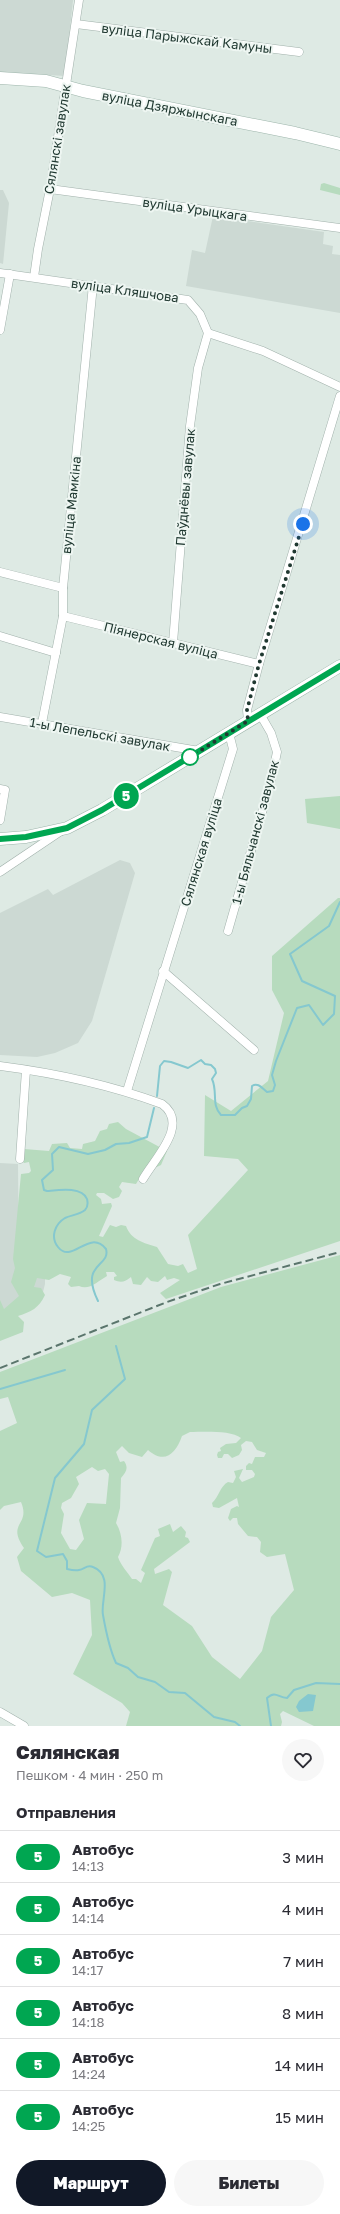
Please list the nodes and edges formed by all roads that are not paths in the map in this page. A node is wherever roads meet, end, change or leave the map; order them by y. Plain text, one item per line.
1 (79, 0) edge
2 (76, 24) junction
3 (298, 52) dead end
4 (0, 78) edge
5 (66, 86) junction
6 (340, 144) edge
7 (50, 189) junction
8 (340, 228) edge
9 (0, 272) edge
10 (10, 274) junction
11 (34, 277) junction
12 (93, 285) junction
13 (0, 330) edge
14 (208, 333) junction
15 (340, 387) edge
16 (340, 396) edge
17 (0, 572) edge
18 (63, 588) junction
19 (63, 616) junction
20 (0, 636) edge
21 (173, 643) junction
22 (56, 653) junction
23 (259, 664) junction
24 (340, 666) edge
25 (260, 714) junction
26 (0, 717) edge
27 (248, 721) junction
28 (42, 723) junction
29 (230, 733) junction
30 (199, 751) junction
31 (0, 789) edge
32 (0, 820) edge
33 (67, 828) junction
34 (0, 838) edge
35 (0, 872) edge
36 (228, 931) dead end
37 (163, 971) junction
38 (254, 1050) dead end
39 (0, 1066) edge
40 (26, 1070) junction
41 (128, 1091) junction
42 (20, 1159) dead end
43 (143, 1179) dead end
44 (0, 1712) edge
45 (24, 1726) edge

1 - 2 street, Сялянскі завулак
2 - 3 street, вуліца Парыжскай Камуны
2 - 5 street, Сялянскі завулак
4 - 5 main road, вуліца Дзяржынскага
5 - 6 main road, вуліца Дзяржынскага
5 - 7 street, Сялянскі завулак
7 - 8 street, вуліца Урыцкага
7 - 11 street, Сялянскі завулак
9 - 10 street, вуліца Кляшчова
10 - 11 street, вуліца Кляшчова
10 - 13 street
11 - 12 street, вуліца Кляшчова
12 - 14 street, вуліца Кляшчова
12 - 18 street, вуліца Мамкіна
14 - 15 street
14 - 21 street, Паўднёвы завулак
16 - 23 street
17 - 18 street
18 - 19 street, вуліца Мамкіна
19 - 21 street, Піянерская вуліца
19 - 22 street, вуліца Мамкіна
20 - 22 street
21 - 23 street, Піянерская вуліца
22 - 28 street, вуліца Мамкіна
23 - 27 street
24 - 25 main road
25 - 27 main road
25 - 36 street, 1-ы Бяльчанскі завулак
26 - 28 street, 1-ы Лепельскі завулак
27 - 29 main road
28 - 30 street, 1-ы Лепельскі завулак
29 - 30 main road
29 - 37 street, Сялянская вуліца
30 - 33 main road
31 - 32 street
33 - 34 main road
33 - 35 street
37 - 38 street
37 - 41 street, Сялянская вуліца
39 - 40 street
40 - 41 street
40 - 42 street
41 - 43 street
44 - 45 street

